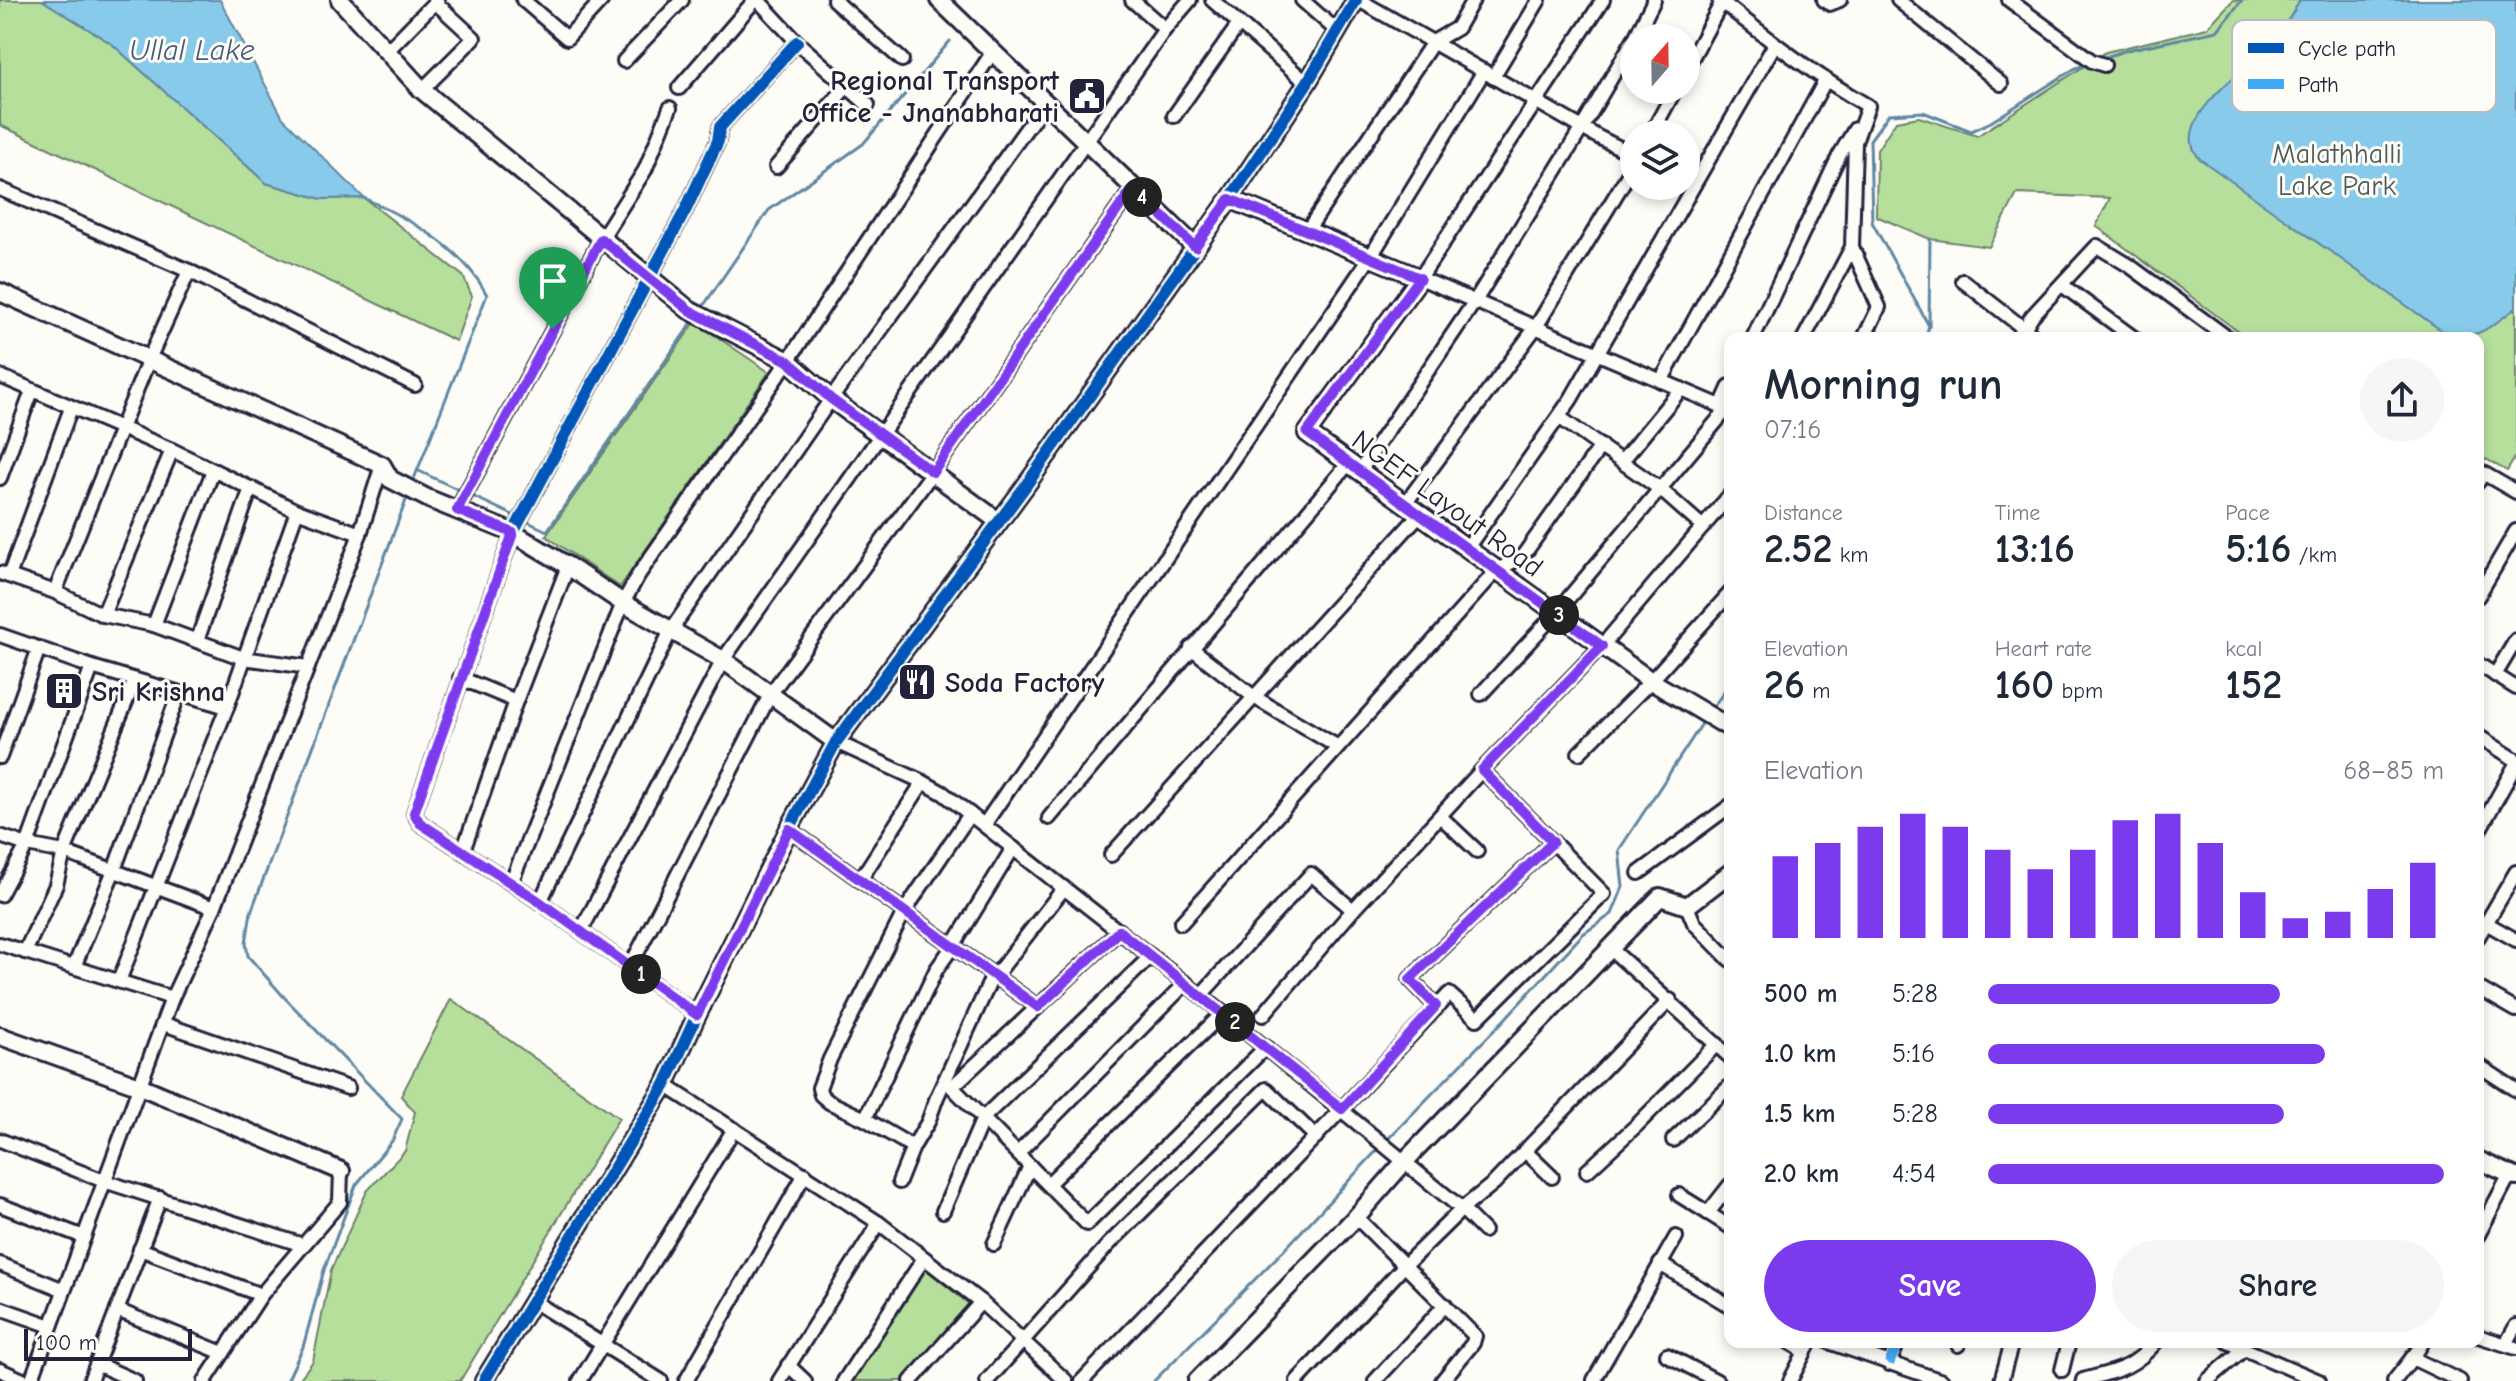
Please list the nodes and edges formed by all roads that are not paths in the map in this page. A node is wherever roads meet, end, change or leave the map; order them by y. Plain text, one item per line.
1 (602, 0) edge
2 (682, 0) edge
3 (757, 0) edge
4 (834, 0) edge
5 (939, 0) edge
6 (1132, 0) edge
7 (1190, 0) edge
8 (1212, 0) edge
9 (1302, 0) edge
10 (1358, 0) edge
11 (1473, 0) edge
12 (1539, 0) edge
13 (1603, 0) edge
14 (1654, 0) edge
15 (1824, 0) edge
16 (1840, 0) edge
17 (1898, 0) edge
18 (2009, 0) edge
19 (436, 1) edge
20 (526, 1) edge
21 (1722, 1) edge
22 (349, 3) edge
23 (1239, 24) junction
24 (1642, 24) edge
25 (1165, 29) junction
26 (1337, 31) junction
27 (797, 42) junction
28 (1433, 42) junction
29 (1700, 43) edge
30 (1775, 44) junction
31 (386, 52) junction
32 (992, 53) junction
33 (902, 60) dead end
34 (624, 61) dead end
35 (1620, 63) edge
36 (2104, 65) dead end
37 (1489, 74) junction
38 (1825, 81) junction
39 (1307, 83) junction
40 (2001, 84) dead end
41 (847, 86) junction
42 (679, 88) dead end
43 (422, 90) junction
44 (1537, 101) junction
45 (1045, 103) junction
46 (868, 105) dead end
47 (1868, 106) junction
48 (670, 108) dead end
49 (1174, 116) dead end
50 (1582, 128) junction
51 (1086, 142) junction
52 (1620, 148) edge
53 (776, 167) dead end
54 (1133, 188) junction
55 (1620, 188) edge
56 (0, 189) edge
57 (1230, 199) junction
58 (1307, 231) junction
59 (601, 239) junction
60 (1195, 247) junction
61 (1852, 247) junction
62 (1371, 256) junction
63 (189, 271) junction
64 (648, 277) junction
65 (1420, 278) junction
66 (1963, 281) dead end
67 (2062, 285) junction
68 (0, 292) edge
69 (1475, 301) junction
70 (1536, 327) junction
71 (1756, 332) edge
72 (1807, 332) edge
73 (1867, 332) edge
74 (2020, 332) edge
75 (2022, 332) edge
76 (2126, 332) edge
77 (2220, 332) edge
78 (1597, 353) junction
79 (149, 359) junction
80 (788, 361) junction
81 (1661, 381) junction
82 (2, 382) edge
83 (415, 385) dead end
84 (1681, 389) junction
85 (32, 391) junction
86 (831, 399) junction
87 (1724, 407) edge
88 (71, 408) junction
89 (1724, 410) edge
90 (1559, 417) junction
91 (120, 430) junction
92 (882, 436) junction
93 (1601, 446) junction
94 (172, 450) junction
95 (1622, 461) junction
96 (382, 465) junction
97 (1354, 467) junction
98 (213, 471) junction
99 (933, 472) junction
100 (2484, 474) edge
101 (0, 478) edge
102 (251, 488) junction
103 (1660, 489) junction
104 (2516, 492) edge
105 (1724, 502) edge
106 (1405, 504) junction
107 (457, 510) junction
108 (297, 511) junction
109 (1420, 514) junction
110 (998, 521) junction
111 (1703, 527) junction
112 (2516, 531) edge
113 (513, 533) junction
114 (360, 534) junction
115 (1467, 548) junction
116 (568, 566) junction
117 (1497, 570) junction
118 (4, 575) edge
119 (2484, 586) edge
120 (55, 592) junction
121 (623, 603) junction
122 (1724, 605) edge
123 (1556, 613) junction
124 (103, 615) junction
125 (154, 625) junction
126 (671, 630) junction
127 (0, 635) edge
128 (2516, 640) edge
129 (197, 641) junction
130 (1602, 646) junction
131 (39, 648) junction
132 (1191, 648) junction
133 (243, 658) junction
134 (723, 660) junction
135 (92, 667) junction
136 (308, 667) junction
137 (2484, 668) edge
138 (2495, 675) junction
139 (460, 678) junction
140 (135, 680) junction
141 (1651, 681) junction
142 (2516, 688) edge
143 (179, 693) junction
144 (771, 693) junction
145 (1481, 694) dead end
146 (1254, 697) junction
147 (516, 701) junction
148 (227, 707) junction
149 (1720, 722) edge
150 (2484, 740) edge
151 (836, 742) junction
152 (1338, 747) junction
153 (1579, 753) dead end
154 (0, 757) edge
155 (2516, 762) edge
156 (1482, 770) junction
157 (923, 782) junction
158 (1724, 810) edge
159 (970, 814) junction
160 (1440, 816) junction
161 (1049, 818) dead end
162 (2484, 822) edge
163 (984, 825) junction
164 (789, 829) junction
165 (0, 836) edge
166 (1553, 842) junction
167 (27, 845) junction
168 (1013, 848) junction
169 (463, 851) junction
170 (1477, 851) dead end
171 (64, 852) junction
172 (1111, 855) dead end
173 (114, 870) junction
174 (2516, 872) edge
175 (1639, 873) dead end
176 (1724, 878) edge
177 (860, 880) junction
178 (511, 883) junction
179 (156, 886) junction
180 (1064, 888) junction
181 (0, 895) edge
182 (540, 902) junction
183 (1687, 906) junction
184 (214, 908) junction
185 (1353, 910) junction
186 (904, 912) junction
187 (1181, 923) dead end
188 (2486, 923) junction
189 (2484, 926) edge
190 (581, 931) junction
191 (1119, 931) junction
192 (2516, 940) edge
193 (0, 944) edge
194 (953, 946) junction
195 (1724, 946) edge
196 (1610, 948) junction
197 (25, 952) junction
198 (1151, 956) junction
199 (74, 967) junction
200 (630, 967) junction
201 (994, 976) junction
202 (119, 981) junction
203 (1186, 983) junction
204 (2484, 991) edge
205 (1201, 995) junction
206 (172, 998) junction
207 (1670, 1000) junction
208 (1436, 1006) junction
209 (1038, 1007) junction
210 (2516, 1010) edge
211 (1223, 1013) junction
212 (697, 1015) junction
213 (1263, 1015) dead end
214 (164, 1024) junction
215 (0, 1036) edge
216 (1717, 1044) junction
217 (1266, 1047) junction
218 (1724, 1051) edge
219 (2484, 1069) edge
220 (665, 1085) junction
221 (140, 1086) junction
222 (348, 1088) dead end
223 (2516, 1090) edge
224 (1724, 1092) edge
225 (1342, 1109) junction
226 (983, 1118) junction
227 (865, 1119) junction
228 (734, 1129) junction
229 (1316, 1137) junction
230 (0, 1140) edge
231 (1673, 1140) dead end
232 (913, 1147) junction
233 (1525, 1151) junction
234 (1018, 1153) junction
235 (1405, 1161) junction
236 (2484, 1163) edge
237 (1030, 1166) junction
238 (341, 1171) joint
239 (1587, 1171) dead end
240 (805, 1174) junction
241 (2513, 1176) edge
242 (1552, 1177) dead end
243 (104, 1181) junction
244 (899, 1182) dead end
245 (1048, 1184) junction
246 (1724, 1193) edge
247 (1679, 1195) dead end
248 (160, 1198) junction
249 (0, 1205) edge
250 (1462, 1209) junction
251 (943, 1211) dead end
252 (1708, 1213) junction
253 (1356, 1217) junction
254 (879, 1223) junction
255 (1724, 1223) edge
256 (2484, 1225) edge
257 (1484, 1231) dead end
258 (84, 1237) junction
259 (1676, 1237) dead end
260 (994, 1244) dead end
261 (303, 1245) junction
262 (140, 1249) junction
263 (924, 1258) junction
264 (0, 1264) edge
265 (1660, 1264) junction
266 (1405, 1265) junction
267 (64, 1290) junction
268 (261, 1295) junction
269 (533, 1301) junction
270 (981, 1302) junction
271 (1724, 1302) edge
272 (1445, 1305) junction
273 (0, 1308) edge
274 (117, 1310) junction
275 (51, 1326) junction
276 (2516, 1326) edge
277 (2484, 1338) edge
278 (1023, 1340) junction
279 (603, 1345) junction
280 (2511, 1346) edge
281 (1806, 1348) edge
282 (1845, 1348) edge
283 (1896, 1348) edge
284 (2010, 1348) edge
285 (2068, 1348) edge
286 (2150, 1348) edge
287 (2419, 1348) edge
288 (2244, 1349) joint
289 (223, 1353) junction
290 (1667, 1355) dead end
291 (2412, 1358) junction
292 (97, 1364) junction
293 (1889, 1364) junction
294 (788, 1365) junction
295 (0, 1370) edge
296 (2062, 1370) dead end
297 (2312, 1379) edge
298 (2083, 1380) edge
299 (28, 1381) edge
300 (90, 1381) edge
301 (135, 1381) edge
302 (205, 1381) edge
303 (484, 1381) edge
304 (580, 1381) edge
305 (661, 1381) edge
306 (686, 1381) edge
307 (779, 1381) edge
308 (805, 1381) edge
309 (844, 1381) edge
310 (911, 1381) edge
311 (987, 1381) edge
312 (1066, 1381) edge
313 (1082, 1381) edge
314 (1197, 1381) edge
315 (1297, 1381) edge
316 (1375, 1381) edge
317 (1442, 1381) edge
318 (1596, 1381) edge
319 (1717, 1381) edge
320 (1790, 1381) edge
321 (1942, 1381) edge
322 (2001, 1381) edge
323 (2207, 1381) edge
324 (2394, 1381) edge
325 (2460, 1381) edge

1 - 20 street
2 - 34 street
3 - 27 street
3 - 42 street
4 - 33 street
5 - 32 street
6 - 25 street
7 - 25 street
8 - 23 street
9 - 26 street
10 - 26 street
10 - 28 street
11 - 28 street
12 - 37 street
13 - 44 street
14 - 24 street
15 - 16 street
17 - 40 street
18 - 36 street
19 - 31 street
19 - 43 street
21 - 29 street
21 - 30 street
22 - 31 street
23 - 39 street
23 - 49 street
25 - 51 street
26 - 39 street
27 - 41 street
27 - 64 street
28 - 37 street
28 - 58 street
30 - 38 street
30 - 78 street
31 - 43 street
32 - 45 street
32 - 80 street
35 - 50 street
37 - 44 street
37 - 62 street
38 - 47 street
38 - 81 street
39 - 57 street
41 - 46 street
41 - 53 street
43 - 59 street
44 - 50 street
44 - 65 street
45 - 51 street
45 - 86 street
47 - 61 street
47 - 71 street
48 - 59 street
50 - 52 street
50 - 69 street
51 - 54 street
51 - 92 street
54 - 60 street
54 - 99 street
55 - 70 street
56 - 63 street
57 - 58 street
57 - 60 street
58 - 62 street
59 - 64 street
59 - 107 street
60 - 110 street
61 - 72 street
61 - 73 street
62 - 65 street
62 - 163 street
63 - 79 street
63 - 83 street
64 - 80 street
64 - 113 street
65 - 69 street
65 - 97 street, NGEF Layout Road
66 - 74 street
67 - 75 street
67 - 76 street
67 - 77 street
68 - 79 street
69 - 70 street
69 - 97 street
70 - 78 street
70 - 106 street
78 - 81 street
78 - 90 street
79 - 91 street
79 - 96 street
80 - 86 street
80 - 121 street
81 - 84 street
82 - 85 street
84 - 87 street
84 - 95 street
85 - 88 street
85 - 101 street
86 - 92 street
86 - 126 street
88 - 91 street
88 - 118 street
89 - 103 street
90 - 93 street
90 - 115 street
91 - 94 street
91 - 120 street
92 - 99 street
92 - 134 street
93 - 95 street
93 - 117 street
94 - 98 street
94 - 124 street
95 - 103 street
96 - 107 street
96 - 114 street
97 - 106 street, NGEF Layout Road
97 - 132 street
98 - 102 street
98 - 125 street
99 - 110 street
99 - 144 street
100 - 104 street
102 - 108 street
102 - 129 street
103 - 111 street
103 - 123 street
105 - 111 street
106 - 109 street, NGEF Layout Road
107 - 113 street
108 - 114 street
108 - 133 street
109 - 115 street, NGEF Layout Road
109 - 146 street
110 - 151 street
111 - 130 street
112 - 119 street
113 - 116 street
113 - 139 street
114 - 136 street
115 - 117 street, NGEF Layout Road
116 - 121 street
116 - 147 street
117 - 123 street, NGEF Layout Road
117 - 152 street
118 - 120 street
120 - 124 street
121 - 126 street
121 - 178 street
122 - 141 street
123 - 130 street, NGEF Layout Road
123 - 145 street
124 - 125 street
125 - 129 street
126 - 134 street
126 - 182 street
127 - 131 street
128 - 138 street
129 - 133 street
130 - 141 street, NGEF Layout Road
130 - 156 street
131 - 135 street
131 - 154 street
132 - 146 street
132 - 161 street
133 - 136 street
133 - 148 street
134 - 144 street
134 - 190 street
135 - 140 street
135 - 167 street
136 - 184 street
137 - 138 street
138 - 142 street
139 - 147 street
139 - 169 street
140 - 143 street
140 - 171 street
141 - 149 street, NGEF Layout Road
141 - 153 street
143 - 148 street
143 - 173 street
144 - 151 street
144 - 200 street
146 - 152 street
146 - 172 street
147 - 169 street
148 - 179 street
150 - 155 street
151 - 157 street
151 - 164 street
152 - 187 street
155 - 162 street
156 - 160 street
156 - 166 street
157 - 159 street
157 - 177 street
158 - 175 street
159 - 163 street
159 - 186 street
160 - 170 street
160 - 185 street
163 - 168 street
164 - 177 street
164 - 212 street
165 - 167 street
166 - 208 street
166 - 208 street
167 - 171 street
167 - 181 street
168 - 180 street
168 - 194 street
169 - 178 street
171 - 173 street
171 - 197 street
173 - 179 street
173 - 199 street
174 - 188 street
176 - 183 street
177 - 186 street
178 - 182 street
179 - 184 street
179 - 202 street
180 - 191 street
180 - 201 street
182 - 190 street
183 - 195 street
183 - 196 street
184 - 206 street
185 - 205 street
185 - 213 street
186 - 194 street
186 - 227 street
188 - 189 street
188 - 192 street
190 - 200 street
191 - 198 street
191 - 209 street
193 - 197 street
194 - 201 street
194 - 227 street
196 - 207 street
196 - 235 street
197 - 199 street
198 - 203 street
198 - 226 street
199 - 202 street
200 - 212 street
201 - 209 street
201 - 232 street
202 - 206 street
203 - 205 street
203 - 234 street
204 - 210 street
205 - 211 street
206 - 214 street
207 - 216 street
207 - 233 street
208 - 225 street
209 - 226 street
211 - 217 street
211 - 245 street
212 - 220 street
214 - 221 street
214 - 222 street
215 - 221 street
216 - 218 street
216 - 239 street
217 - 225 street
217 - 245 street
219 - 223 street
220 - 228 street
220 - 269 street
221 - 238 street
221 - 243 street
224 - 231 street
225 - 229 street
225 - 235 street
226 - 234 street
226 - 251 street
227 - 232 street
228 - 240 street
228 - 279 street
229 - 278 street
229 - 313 street
230 - 243 street
232 - 244 street
233 - 242 street
233 - 250 street
234 - 237 street
235 - 250 street
235 - 253 street
236 - 241 street
237 - 245 street
237 - 260 street
238 - 261 street
240 - 254 street
240 - 306 street
241 - 256 street
243 - 248 street
243 - 258 street
246 - 252 street
247 - 252 street
248 - 261 street
248 - 262 street
249 - 258 street
250 - 257 street
250 - 266 street
252 - 255 street
253 - 266 street
253 - 314 street
254 - 263 street
254 - 294 street
258 - 267 street
259 - 265 street
261 - 268 street
262 - 268 street
262 - 274 street
263 - 270 street
263 - 309 street
264 - 267 street
265 - 271 street
265 - 318 street
266 - 272 street
266 - 315 street
267 - 275 street
268 - 289 street
269 - 279 street
269 - 303 street
270 - 278 street
270 - 310 street
272 - 316 street
272 - 317 street
273 - 275 street
274 - 289 street
274 - 292 street
275 - 299 street
276 - 280 street
277 - 280 street
278 - 311 street
278 - 312 street
279 - 304 street
279 - 305 street
281 - 320 street
282 - 293 street
283 - 293 street
284 - 322 street
285 - 296 street
286 - 298 street
287 - 291 street
288 - 297 street
288 - 323 street
289 - 302 street
290 - 319 street
291 - 324 street
291 - 325 street
292 - 300 street
292 - 301 street
293 - 321 street
294 - 307 street
294 - 308 street
295 - 299 street

